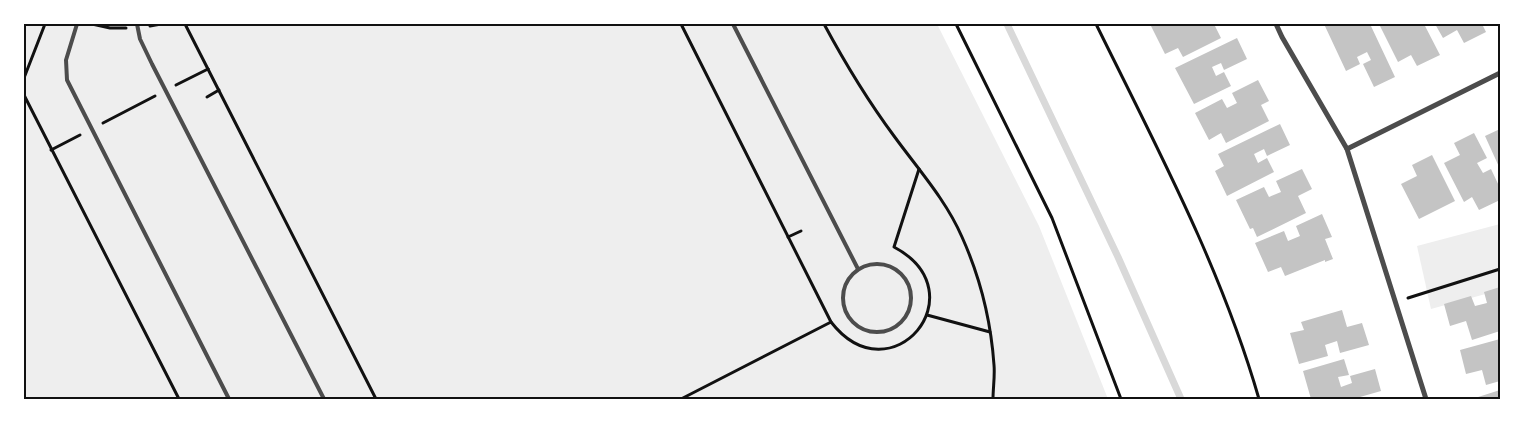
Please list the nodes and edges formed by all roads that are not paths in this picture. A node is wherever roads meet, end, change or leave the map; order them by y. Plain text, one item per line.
1 (77, 24) edge
2 (137, 24) edge
3 (733, 24) edge
4 (1276, 24) edge
5 (1500, 73) edge
6 (1346, 149) junction
7 (858, 269) junction
8 (229, 399) edge
9 (324, 399) edge
10 (1426, 399) edge

1 - 8 lane
2 - 9 lane
3 - 7 lane
4 - 6 street
5 - 6 street
6 - 10 street
7 - 7 lane

